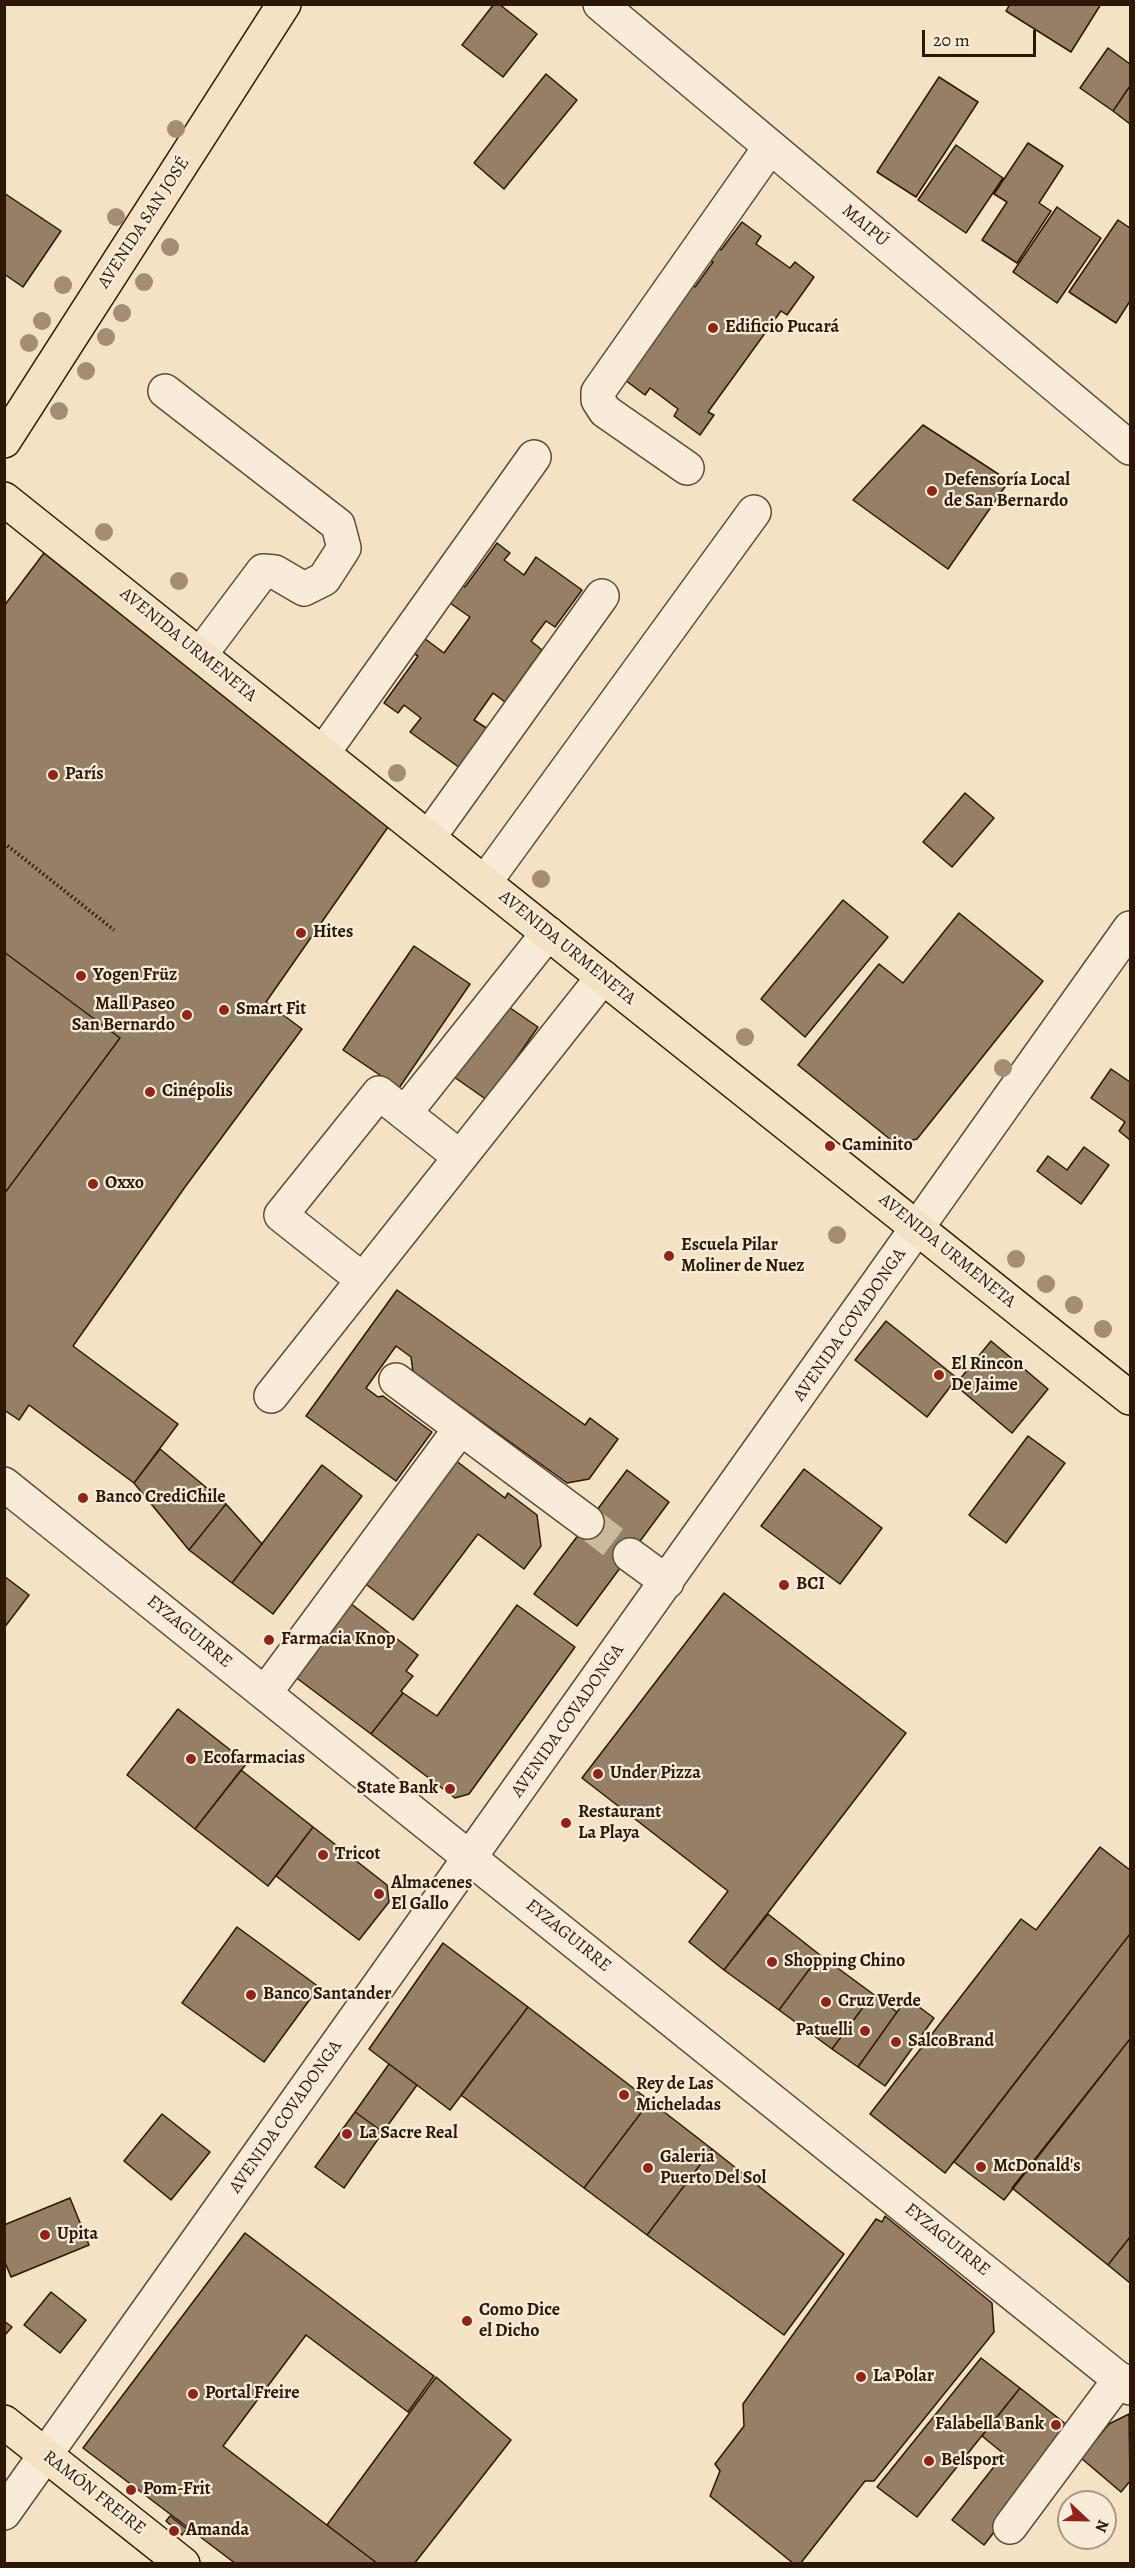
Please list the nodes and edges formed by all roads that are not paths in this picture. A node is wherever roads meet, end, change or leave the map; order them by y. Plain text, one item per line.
1 (284, 4) edge
2 (600, 4) edge
3 (770, 147) junction
4 (165, 390) dead end
5 (4, 441) edge
6 (1131, 448) edge
7 (534, 457) dead end
8 (687, 468) dead end
9 (4, 499) edge
10 (754, 512) dead end
11 (602, 596) dead end
12 (200, 655) junction
13 (323, 753) junction
14 (429, 837) junction
15 (485, 882) junction
16 (1131, 928) edge
17 (548, 933) junction
18 (603, 977) junction
19 (405, 1113) junction
20 (460, 1158) junction
21 (918, 1228) junction
22 (363, 1280) junction
23 (396, 1380) dead end
24 (271, 1396) dead end
25 (1131, 1398) edge
26 (460, 1429) junction
27 (4, 1484) edge
28 (587, 1522) tunnel mouth
29 (630, 1555) tunnel mouth
30 (667, 1582) junction
31 (265, 1693) junction
32 (470, 1857) junction
33 (1125, 2384) edge
34 (4, 2422) edge
35 (46, 2455) junction
36 (4, 2513) edge
37 (1010, 2527) dead end
38 (183, 2564) edge

1 - 5 main road, AVENIDA SAN JOSÉ
2 - 3 street, MAIPÚ
3 - 6 street, MAIPÚ
3 - 8 street
4 - 12 street
7 - 13 street
9 - 12 main road, AVENIDA URMENETA
10 - 15 street
11 - 14 street
12 - 13 main road, AVENIDA URMENETA
13 - 14 main road, AVENIDA URMENETA
14 - 15 main road, AVENIDA URMENETA
15 - 17 main road, AVENIDA URMENETA
16 - 21 street, AVENIDA COVADONGA
17 - 18 main road, AVENIDA URMENETA
17 - 19 street
18 - 20 street
18 - 21 main road, AVENIDA URMENETA
19 - 20 street
19 - 22 street
20 - 22 street
21 - 25 main road, AVENIDA URMENETA
21 - 30 street, AVENIDA COVADONGA
22 - 24 street
23 - 26 street
26 - 28 street
26 - 31 street
27 - 31 street, EYZAGUIRRE
29 - 30 street
30 - 32 street, AVENIDA COVADONGA
31 - 32 street, EYZAGUIRRE
32 - 33 street, EYZAGUIRRE
32 - 35 street, AVENIDA COVADONGA
33 - 37 street
34 - 35 main road, RAMÓN FREIRE
35 - 36 street, AVENIDA COVADONGA
35 - 38 main road, RAMÓN FREIRE

